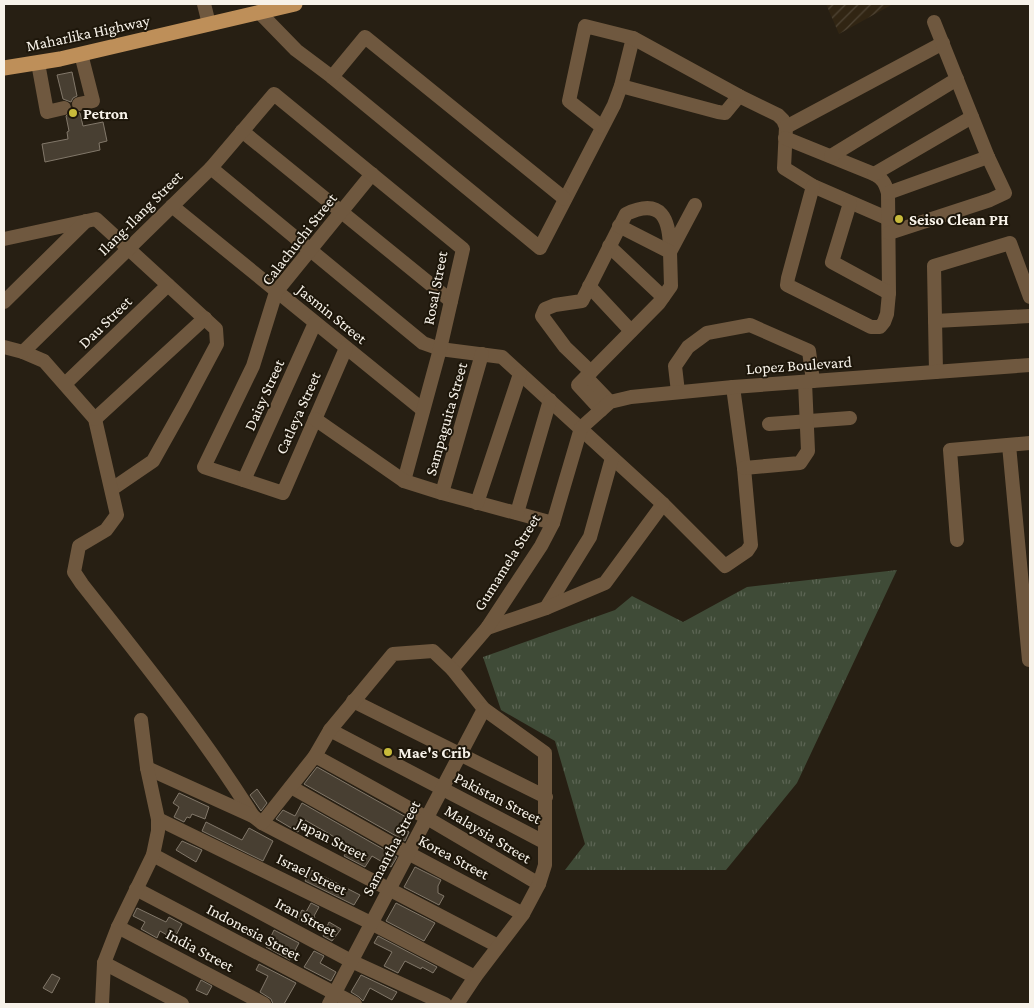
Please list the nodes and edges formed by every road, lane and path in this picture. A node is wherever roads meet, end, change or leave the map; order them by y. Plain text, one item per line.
1 (204, 4) edge
2 (295, 4) edge
3 (259, 12) junction
4 (934, 22) dead end
5 (209, 24) junction
6 (633, 38) junction
7 (943, 43) junction
8 (81, 54) junction
9 (38, 63) junction
10 (4, 68) edge
11 (332, 77) junction
12 (957, 80) junction
13 (621, 86) junction
14 (274, 94) joint
15 (739, 96) junction
16 (79, 104) dead end
17 (64, 108) dead end
18 (972, 117) junction
19 (602, 127) junction
20 (242, 131) junction
21 (786, 133) junction
22 (830, 156) junction
23 (988, 157) junction
24 (211, 168) junction
25 (372, 174) junction
26 (874, 174) junction
27 (814, 186) junction
28 (888, 193) junction
29 (565, 199) junction
30 (850, 203) junction
31 (695, 205) dead end
32 (172, 206) junction
33 (341, 212) junction
34 (86, 220) junction
35 (619, 226) junction
36 (889, 226) junction
37 (4, 238) edge
38 (609, 246) junction
39 (129, 249) junction
40 (310, 250) junction
41 (670, 252) junction
42 (168, 285) junction
43 (589, 286) junction
44 (276, 292) junction
45 (889, 293) junction
46 (662, 297) junction
47 (1030, 297) edge
48 (451, 301) junction
49 (4, 302) edge
50 (1030, 316) edge
51 (205, 318) junction
52 (935, 321) junction
53 (316, 323) junction
54 (632, 331) junction
55 (4, 347) edge
56 (346, 348) junction
57 (440, 349) junction
58 (23, 352) junction
59 (482, 354) junction
60 (1030, 365) edge
61 (936, 372) junction
62 (520, 374) junction
63 (588, 374) junction
64 (809, 381) junction
65 (66, 384) junction
66 (733, 387) junction
67 (678, 392) junction
68 (550, 400) junction
69 (606, 406) junction
70 (423, 410) junction
71 (850, 418) dead end
72 (95, 419) junction
73 (315, 419) junction
74 (807, 420) junction
75 (769, 424) dead end
76 (581, 428) junction
77 (1030, 443) edge
78 (1009, 445) junction
79 (612, 458) junction
80 (744, 468) junction
81 (244, 480) junction
82 (404, 481) junction
83 (112, 489) junction
84 (442, 494) junction
85 (477, 503) junction
86 (663, 504) junction
87 (517, 514) junction
88 (553, 523) junction
89 (957, 540) dead end
90 (546, 608) junction
91 (487, 628) junction
92 (1030, 660) edge
93 (452, 668) junction
94 (353, 701) junction
95 (484, 709) junction
96 (141, 720) dead end
97 (330, 730) junction
98 (460, 755) junction
99 (315, 756) junction
100 (147, 768) junction
101 (291, 787) junction
102 (442, 789) junction
103 (546, 797) junction
104 (426, 818) junction
105 (158, 819) junction
106 (258, 819) junction
107 (544, 842) junction
108 (408, 853) junction
109 (153, 855) junction
110 (538, 884) junction
111 (390, 888) junction
112 (136, 889) junction
113 (522, 914) junction
114 (371, 923) junction
115 (118, 927) junction
116 (498, 946) junction
117 (351, 961) junction
118 (104, 963) junction
119 (475, 977) junction
120 (331, 999) edge
121 (102, 1004) edge
122 (182, 1004) edge
123 (264, 1004) edge
124 (355, 1004) edge
125 (445, 1004) edge
126 (458, 1004) edge

1 - 5 street
2 - 3 main road, Maharlika Highway
3 - 5 main road, Maharlika Highway
3 - 11 street
4 - 7 street
5 - 8 main road, Maharlika Highway
6 - 13 street
6 - 15 street
6 - 19 street
7 - 12 street
7 - 21 street
8 - 9 main road, Maharlika Highway
8 - 16 street
9 - 10 main road, Maharlika Highway
9 - 17 street
11 - 29 street
11 - 29 street
12 - 18 street
12 - 22 street
13 - 15 street
13 - 19 street
14 - 20 street, Ilang-Ilang Street
14 - 25 street, Rosal Street
15 - 21 street
18 - 23 street
18 - 26 street
19 - 29 street
20 - 24 street, Ilang-Ilang Street
20 - 33 street
21 - 22 street
21 - 27 street
22 - 26 street
23 - 28 street
23 - 36 street
24 - 32 street, Ilang-Ilang Street
24 - 40 street
25 - 33 street, Calachuchi Street
25 - 48 street, Rosal Street
26 - 28 street
27 - 30 street
27 - 45 street
28 - 36 street
30 - 36 street
30 - 45 street
31 - 41 street
32 - 39 street, Ilang-Ilang Street
32 - 44 street, Jasmin Street
33 - 40 street, Calachuchi Street
33 - 48 street
34 - 37 street
34 - 39 street
34 - 49 street
35 - 38 street
35 - 41 street
35 - 41 street
36 - 45 street
38 - 43 street
38 - 46 street
39 - 42 street
39 - 58 street, Ilang-Ilang Street
40 - 44 street, Calachuchi Street
40 - 57 street
41 - 46 street
42 - 51 street
42 - 65 street, Dau Street
43 - 54 street
43 - 63 street
44 - 53 street, Jasmin Street
44 - 81 street, Calachuchi Street
46 - 54 street
47 - 52 street
48 - 57 street, Rosal Street
50 - 52 street
51 - 72 street
51 - 83 street
52 - 61 street
53 - 56 street, Jasmin Street
53 - 81 street, Daisy Street
54 - 63 street
55 - 58 street
56 - 70 street, Jasmin Street
56 - 73 street, Catleya Street
57 - 59 street
57 - 70 street, Rosal Street
58 - 65 street
59 - 62 street
59 - 84 street, Sampaguita Street
60 - 61 street, Lopez Boulevard
61 - 64 street, Lopez Boulevard
62 - 68 street
62 - 85 street
63 - 69 street
64 - 66 street, Lopez Boulevard
64 - 67 street
64 - 74 street
65 - 72 street
66 - 67 street, Lopez Boulevard
66 - 80 street
67 - 69 street, Lopez Boulevard
68 - 76 street
68 - 87 street
69 - 76 street, Lopez Boulevard
70 - 82 street, Rosal Street
71 - 74 street
72 - 83 street
73 - 81 street, Catleya Street
73 - 82 street
74 - 75 street
74 - 80 street
76 - 79 street
76 - 88 street, Gumamela Street
77 - 78 street
78 - 89 street
78 - 92 street
79 - 86 street
79 - 90 street
80 - 86 street
82 - 84 street
83 - 106 street
84 - 85 street
85 - 87 street
86 - 90 street
87 - 88 street
88 - 91 street, Gumamela Street
90 - 91 street
91 - 93 street, Gumamela Street
93 - 94 street
93 - 95 street
94 - 97 street
94 - 98 street
95 - 98 street, Samantha Street
95 - 103 street
96 - 100 street
97 - 99 street
97 - 102 street, Pakistan Street
98 - 102 street, Samantha Street
98 - 103 street
99 - 101 street
99 - 104 street, Malaysia Street
100 - 105 street
100 - 106 street, Japan Street
101 - 106 street
101 - 108 street, Korea Street
102 - 104 street, Samantha Street
102 - 107 street, Pakistan Street
103 - 107 street
104 - 108 street, Samantha Street
104 - 110 street, Malaysia Street
105 - 109 street
105 - 114 street, Israel Street
106 - 111 street, Japan Street
107 - 110 street
108 - 111 street, Samantha Street
108 - 113 street, Korea Street
109 - 112 street
109 - 117 street, Iran Street
110 - 113 street
111 - 114 street, Samantha Street
111 - 116 street, Japan Street
112 - 115 street
112 - 120 street, Indonesia Street
113 - 116 street
114 - 117 street, Samantha Street
114 - 119 street, Israel Street
115 - 118 street
115 - 123 street, India Street
116 - 119 street
117 - 120 street, Samantha Street
117 - 125 street, Iran Street
118 - 121 street
118 - 122 street
119 - 126 street
120 - 124 street, Indonesia Street

